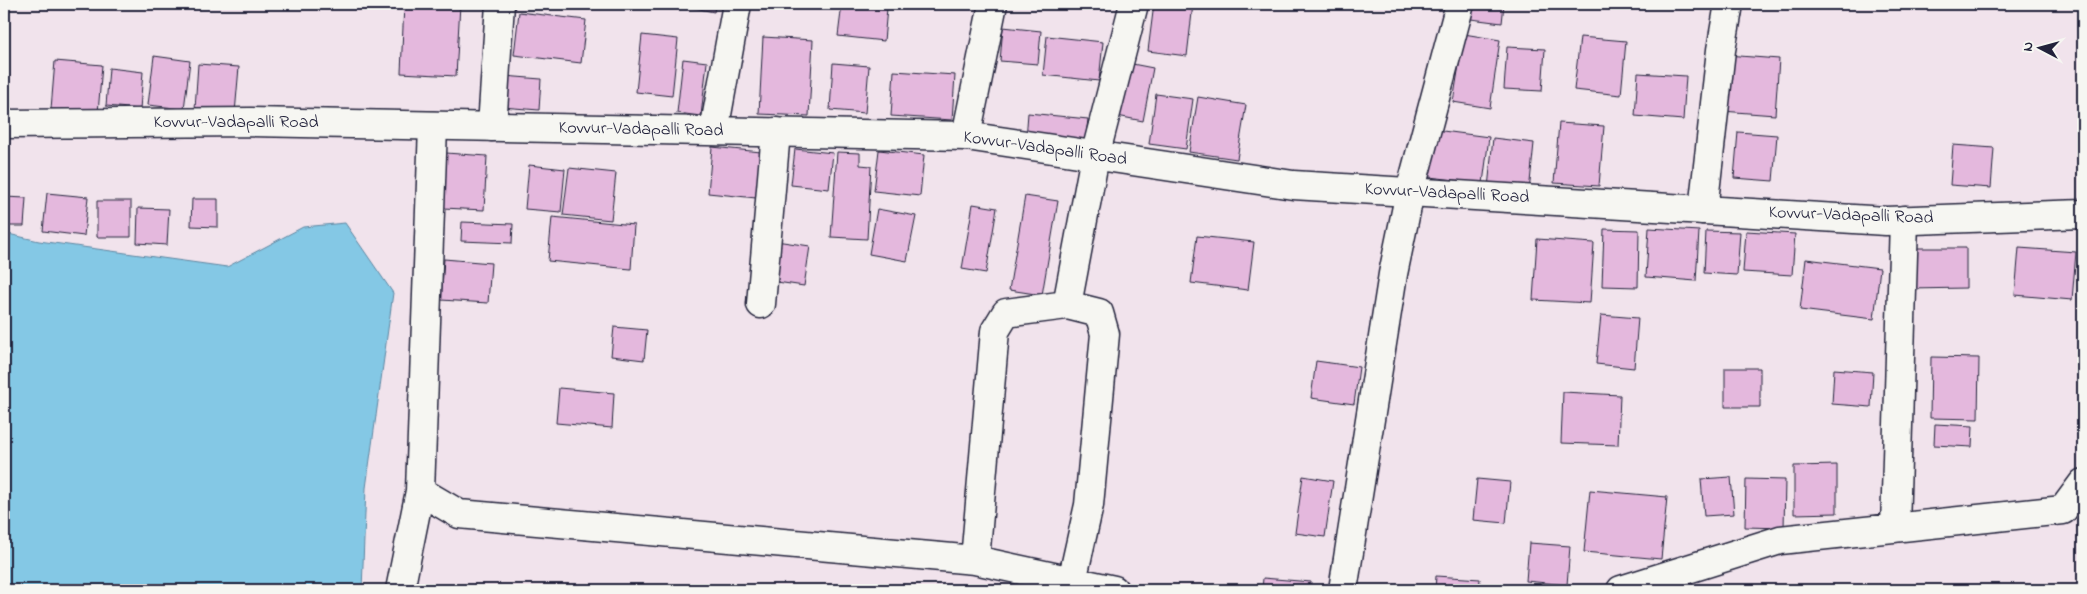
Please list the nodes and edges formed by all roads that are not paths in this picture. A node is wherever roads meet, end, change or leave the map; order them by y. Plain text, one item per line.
1 (500, 4) edge
2 (737, 4) edge
3 (994, 4) edge
4 (1134, 4) edge
5 (1460, 4) edge
6 (1729, 4) edge
7 (4, 124) edge
8 (433, 126) junction
9 (492, 127) junction
10 (714, 132) junction
11 (776, 132) junction
12 (966, 136) junction
13 (1095, 156) junction
14 (1410, 192) junction
15 (1703, 210) junction
16 (2083, 214) edge
17 (1904, 220) junction
18 (761, 304) dead end
19 (1067, 306) junction
20 (2083, 483) edge
21 (420, 491) junction
22 (1895, 528) junction
23 (975, 560) junction
24 (1072, 581) junction
25 (400, 590) edge
26 (1114, 590) edge
27 (1343, 590) edge
28 (1621, 590) edge

1 - 9 street
2 - 10 street
3 - 12 street
4 - 13 street
5 - 14 street
6 - 15 street
7 - 8 street, Kovvur-Vadapalli Road
8 - 9 street, Kovvur-Vadapalli Road
8 - 21 street
9 - 10 street, Kovvur-Vadapalli Road
10 - 11 street, Kovvur-Vadapalli Road
11 - 12 street, Kovvur-Vadapalli Road
11 - 18 street
12 - 13 street, Kovvur-Vadapalli Road
13 - 14 street, Kovvur-Vadapalli Road
13 - 19 street
14 - 15 street, Kovvur-Vadapalli Road
14 - 27 street
15 - 17 street, Kovvur-Vadapalli Road
16 - 17 street, Kovvur-Vadapalli Road
17 - 22 street
19 - 23 street
19 - 24 street
20 - 22 street
21 - 23 street
21 - 25 street
22 - 28 street
23 - 24 street
24 - 26 street

